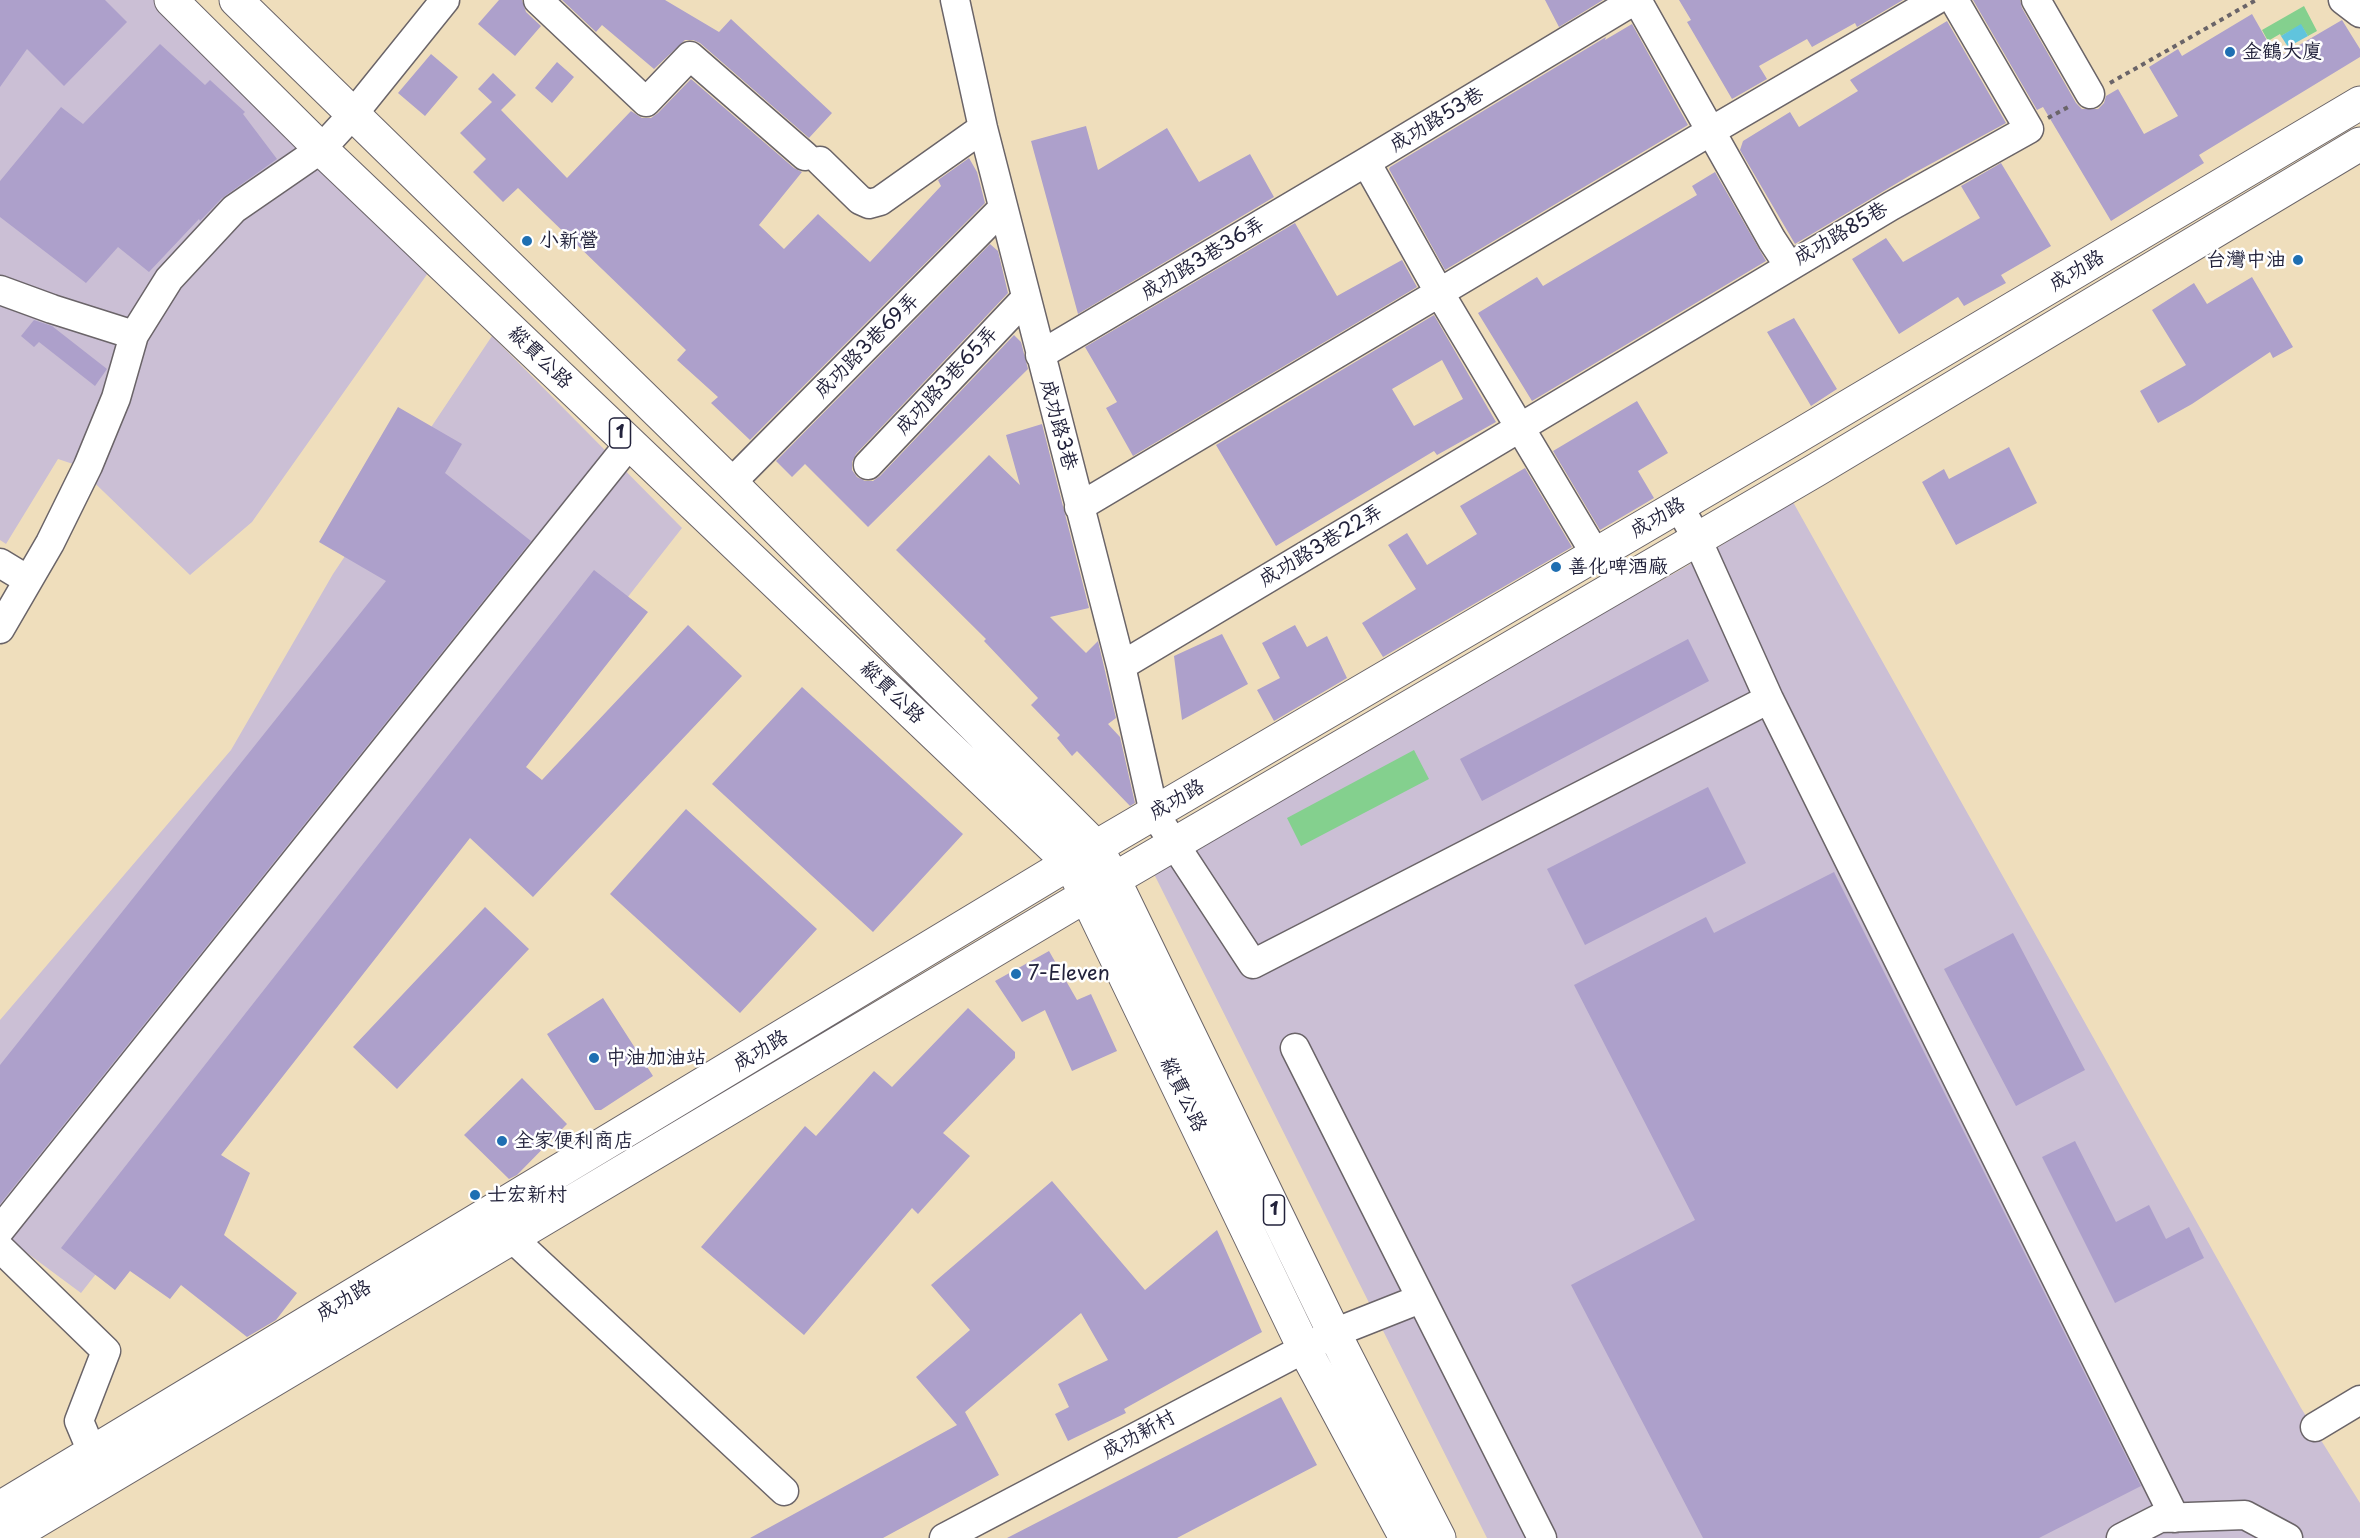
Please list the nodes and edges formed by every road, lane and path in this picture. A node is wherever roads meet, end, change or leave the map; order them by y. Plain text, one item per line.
1 (171, 0) edge
2 (236, 0) edge
3 (445, 0) edge
4 (538, 0) edge
5 (955, 0) edge
6 (1636, 0) edge
7 (1936, 0) edge
8 (1954, 0) edge
9 (2036, 0) edge
10 (2256, 0) edge
11 (2343, 0) edge
12 (2360, 13) edge
13 (2090, 94) junction
14 (2360, 103) edge
15 (354, 114) junction
16 (983, 128) junction
17 (2029, 129) junction
18 (1711, 131) junction
19 (2360, 144) edge
20 (321, 149) junction
21 (1366, 162) junction
22 (1003, 208) junction
23 (1789, 266) junction
24 (0, 290) edge
25 (1439, 292) junction
26 (1026, 298) junction
27 (134, 334) junction
28 (1040, 355) junction
29 (1521, 427) junction
30 (630, 443) junction
31 (868, 465) dead end
32 (731, 483) junction
33 (1678, 506) junction
34 (1079, 507) junction
35 (1697, 539) junction
36 (1596, 555) junction
37 (0, 563) edge
38 (28, 580) junction
39 (0, 629) edge
40 (1121, 666) junction
41 (1769, 699) junction
42 (1154, 813) junction
43 (1174, 845) junction
44 (1083, 856) junction
45 (1100, 888) junction
46 (1295, 1048) dead end
47 (502, 1225) junction
48 (0, 1230) edge
49 (0, 1248) edge
50 (1420, 1299) junction
51 (1334, 1333) junction
52 (1304, 1348) junction
53 (2360, 1400) edge
54 (2315, 1427) dead end
55 (92, 1452) junction
56 (784, 1491) dead end
57 (0, 1508) edge
58 (2175, 1518) junction
59 (8, 1538) edge
60 (944, 1538) edge
61 (1406, 1538) edge
62 (1439, 1538) edge
63 (1542, 1538) edge
64 (2121, 1538) edge
65 (2288, 1538) edge

1 - 20 main road, 縱貫公路 / 1
2 - 15 main road, 縱貫公路 / 1
3 - 15 street
4 - 16 street
5 - 16 street, 成功路3巷
6 - 18 street, 成功路85巷
6 - 21 street, 成功路53巷
7 - 18 street
8 - 17 street
9 - 13 street
10 - 13 path
11 - 12 street
13 - 17 path
14 - 33 main road, 成功路
15 - 20 street
15 - 32 main road, 縱貫公路 / 1
16 - 22 street, 成功路3巷
17 - 23 street, 成功路85巷
18 - 23 street, 成功路85巷
18 - 25 street
19 - 35 main road, 成功路
20 - 27 street
20 - 30 main road, 縱貫公路 / 1
21 - 25 street
21 - 28 street, 成功路3巷36弄
22 - 26 street, 成功路3巷
22 - 32 street, 成功路3巷69弄
23 - 29 street
24 - 27 street
25 - 29 street
25 - 34 street
26 - 28 street, 成功路3巷
26 - 31 street, 成功路3巷65弄
27 - 38 street
28 - 34 street, 成功路3巷
29 - 36 street
29 - 40 street, 成功路3巷22弄
30 - 44 main road, 縱貫公路 / 1
30 - 48 street
32 - 44 main road, 縱貫公路 / 1
33 - 35 street
33 - 36 main road, 成功路
34 - 40 street, 成功路3巷
35 - 41 street
35 - 43 main road, 成功路
36 - 42 main road, 成功路
37 - 38 street
38 - 39 street
40 - 42 street, 成功路3巷
41 - 43 street, 成功路3巷
41 - 58 street
42 - 43 street, 成功路3巷
42 - 44 main road, 成功路
43 - 45 main road, 成功路
44 - 45 main road, 縱貫公路 / 1
44 - 47 main road, 成功路
45 - 47 main road, 成功路
45 - 51 main road, 縱貫公路 / 1
45 - 52 main road, 縱貫公路 / 1
46 - 50 street
47 - 55 main road, 成功路
47 - 56 street
47 - 59 main road, 成功路
49 - 55 street
50 - 51 street, 成功新村
50 - 63 street
51 - 52 street, 成功新村
51 - 62 main road, 縱貫公路 / 1
52 - 60 street, 成功新村
52 - 61 main road, 縱貫公路 / 1
53 - 54 street
55 - 57 main road, 成功路
58 - 64 street
58 - 65 street

